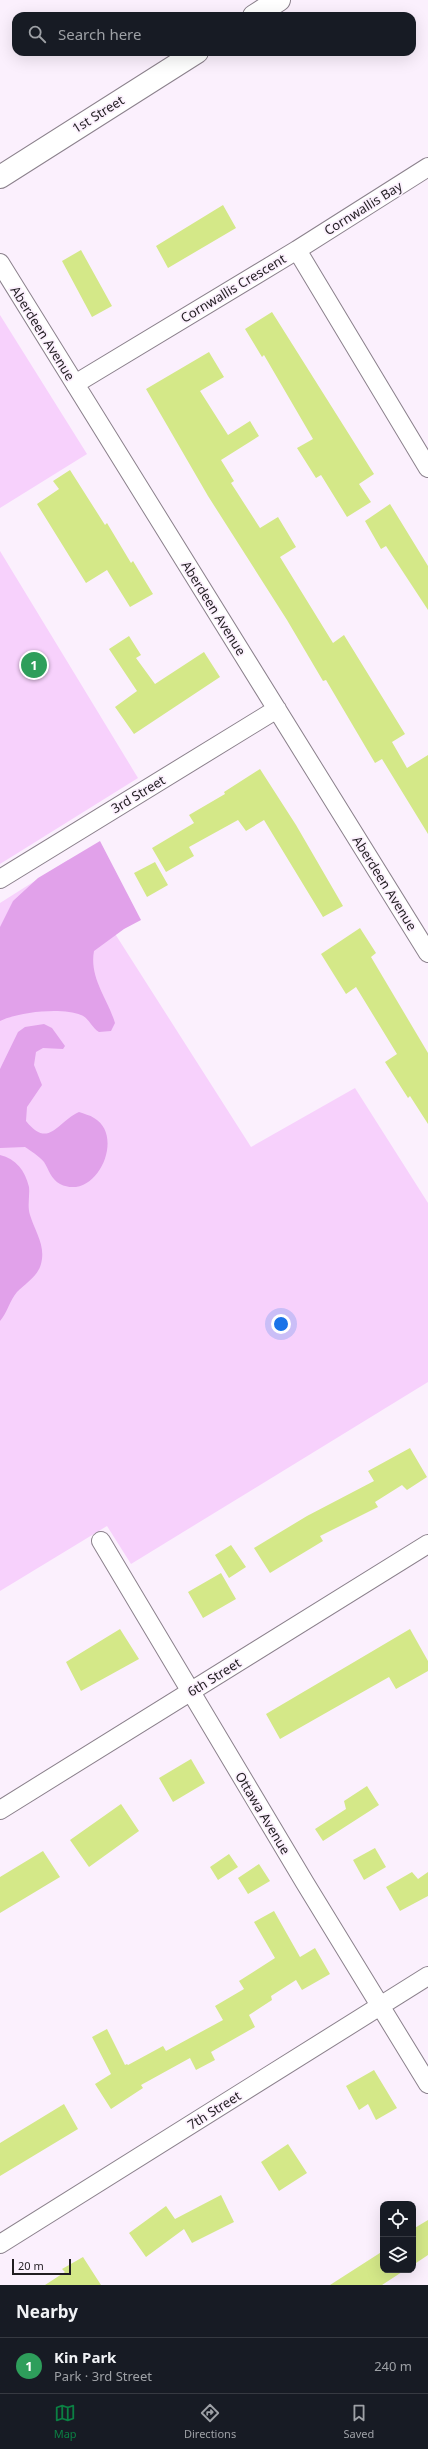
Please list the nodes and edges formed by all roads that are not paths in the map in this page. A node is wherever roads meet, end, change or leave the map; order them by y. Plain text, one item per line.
1 (279, 0) edge
2 (260, 12) edge
3 (191, 56) edge
4 (428, 167) edge
5 (0, 177) edge
6 (297, 250) junction
7 (0, 263) edge
8 (75, 384) junction
9 (428, 467) edge
10 (277, 709) junction
11 (0, 879) edge
12 (428, 953) edge
13 (100, 1541) dead end
14 (428, 1544) edge
15 (190, 1692) junction
16 (0, 1810) edge
17 (428, 1976) edge
18 (379, 2006) junction
19 (428, 2084) edge
20 (0, 2244) edge

1 - 2 street
3 - 5 street, 1st Street
4 - 6 street, Cornwallis Bay
6 - 8 street, Cornwallis Crescent
6 - 9 street, Cornwallis Crescent
7 - 8 street, Aberdeen Avenue
8 - 10 street, Aberdeen Avenue
10 - 11 street, 3rd Street
10 - 12 street, Aberdeen Avenue
13 - 15 street, Ottawa Avenue
14 - 15 street, 6th Street
15 - 16 street, 6th Street
15 - 18 street, Ottawa Avenue
17 - 18 street, 7th Street
18 - 19 street, Ottawa Avenue
18 - 20 street, 7th Street

